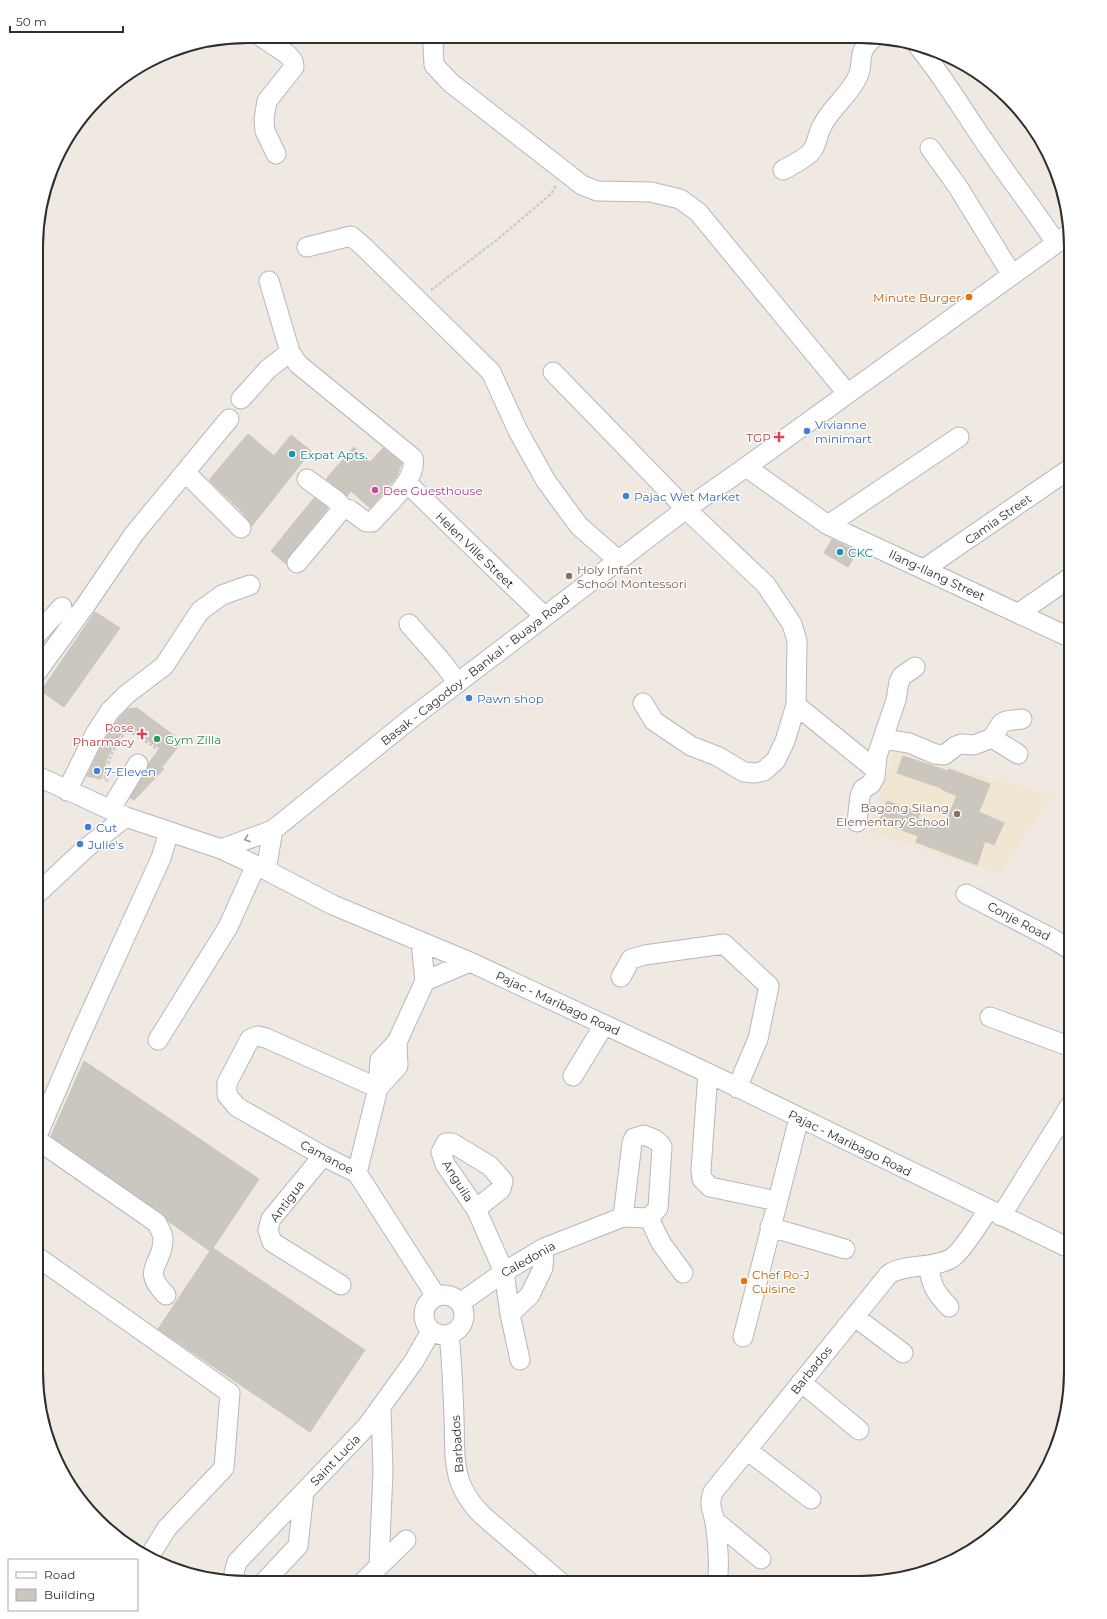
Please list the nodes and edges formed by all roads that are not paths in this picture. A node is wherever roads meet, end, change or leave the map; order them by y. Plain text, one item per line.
1 (270, 43) edge
2 (434, 43) edge
3 (868, 43) edge
4 (924, 54) edge
5 (930, 148) dead end
6 (276, 154) dead end
7 (783, 170) dead end
8 (1063, 238) edge
9 (307, 246) dead end
10 (1012, 274) junction
11 (269, 281) dead end
12 (290, 352) junction
13 (553, 372) dead end
14 (847, 394) junction
15 (241, 400) dead end
16 (229, 419) dead end
17 (959, 437) dead end
18 (746, 467) junction
19 (1064, 473) edge
20 (183, 476) junction
21 (307, 479) dead end
22 (407, 483) junction
23 (346, 509) junction
24 (686, 509) junction
25 (828, 525) junction
26 (241, 528) dead end
27 (618, 560) junction
28 (297, 563) dead end
29 (924, 569) junction
30 (1064, 582) edge
31 (250, 585) dead end
32 (62, 607) dead end
33 (1019, 613) junction
34 (544, 616) junction
35 (409, 624) dead end
36 (43, 628) edge
37 (1064, 635) edge
38 (43, 664) edge
39 (915, 667) dead end
40 (458, 683) junction
41 (643, 703) dead end
42 (796, 705) junction
43 (1022, 719) dead end
44 (992, 738) junction
45 (883, 739) junction
46 (1018, 754) dead end
47 (138, 764) dead end
48 (876, 770) junction
49 (43, 779) edge
50 (67, 791) junction
51 (118, 814) junction
52 (857, 822) dead end
53 (273, 830) junction
54 (169, 832) junction
55 (221, 849) junction
56 (261, 867) junction
57 (43, 888) edge
58 (966, 894) dead end
59 (421, 942) junction
60 (1064, 945) edge
61 (470, 962) junction
62 (622, 977) dead end
63 (425, 980) junction
64 (990, 1017) dead end
65 (604, 1025) junction
66 (158, 1040) dead end
67 (1064, 1044) edge
68 (708, 1074) junction
69 (573, 1076) dead end
70 (378, 1088) junction
71 (737, 1088) junction
72 (1064, 1114) edge
73 (799, 1118) junction
74 (43, 1123) edge
75 (43, 1144) edge
76 (323, 1156) junction
77 (357, 1173) junction
78 (777, 1201) junction
79 (476, 1209) dead end
80 (995, 1213) junction
81 (623, 1217) junction
82 (649, 1218) junction
83 (770, 1227) junction
84 (1064, 1246) edge
85 (544, 1248) junction
86 (845, 1249) dead end
87 (43, 1261) edge
88 (928, 1265) junction
89 (504, 1272) junction
90 (683, 1273) dead end
91 (341, 1285) dead end
92 (166, 1295) dead end
93 (436, 1296) junction
94 (460, 1303) junction
95 (949, 1307) dead end
96 (510, 1314) junction
97 (855, 1317) junction
98 (431, 1331) junction
99 (450, 1334) junction
100 (743, 1337) dead end
101 (903, 1353) dead end
102 (520, 1360) dead end
103 (801, 1382) junction
104 (381, 1408) junction
105 (859, 1430) dead end
106 (747, 1450) junction
107 (304, 1492) junction
108 (811, 1499) dead end
109 (715, 1521) junction
110 (406, 1540) dead end
111 (152, 1552) edge
112 (761, 1559) dead end
113 (379, 1565) junction
114 (235, 1576) edge
115 (270, 1576) edge
116 (369, 1576) edge
117 (553, 1576) edge
118 (719, 1576) edge

1 - 6 street
2 - 14 street
3 - 7 street
4 - 8 street
5 - 10 street
8 - 10 street, Basak - Cagodoy - Bankal - Buaya Road
9 - 27 street
10 - 14 street, Basak - Cagodoy - Bankal - Buaya Road
11 - 12 street
12 - 15 street
12 - 22 street
13 - 24 street
14 - 18 street, Basak - Cagodoy - Bankal - Buaya Road
16 - 20 street
17 - 25 street
18 - 24 street, Basak - Cagodoy - Bankal - Buaya Road
18 - 25 street, Ilang-Ilang Street
19 - 29 street, Camia Street
20 - 26 street
20 - 38 street
21 - 23 street
22 - 23 street
22 - 34 street, Helen Ville Street
23 - 28 street
24 - 27 street, Basak - Cagodoy - Bankal - Buaya Road
24 - 42 street
25 - 29 street, Ilang-Ilang Street
27 - 34 street, Basak - Cagodoy - Bankal - Buaya Road
29 - 33 street, Ilang-Ilang Street
30 - 33 street
31 - 50 street
32 - 36 street
33 - 37 street, Ilang-Ilang Street
34 - 40 street, Basak - Cagodoy - Bankal - Buaya Road
35 - 40 street
39 - 45 street
40 - 53 street, Basak - Cagodoy - Bankal - Buaya Road
41 - 42 street
42 - 48 street
43 - 44 street
44 - 45 street
44 - 46 street
45 - 48 street
47 - 51 street
48 - 52 street
49 - 50 street, Pajac - Maribago Road
50 - 51 street, Pajac - Maribago Road
51 - 54 street, Pajac - Maribago Road
51 - 57 street
53 -> 55 street, Basak - Cagodoy - Bankal - Buaya Road
53 - 56 street
54 - 55 street, Pajac - Maribago Road
54 - 74 street
55 - 56 street, Pajac - Maribago Road
56 - 59 street, Pajac - Maribago Road
56 - 66 street
58 - 60 street, Conje Road
59 - 61 street, Pajac - Maribago Road
59 - 63 street
61 - 63 street
61 - 65 street, Pajac - Maribago Road
62 - 71 street
63 - 70 street
64 - 67 street
65 - 68 street, Pajac - Maribago Road
65 - 69 street
68 - 71 street, Pajac - Maribago Road
68 - 78 street
70 - 76 street, Camanoe
70 - 77 street, Camanoe
71 - 73 street, Pajac - Maribago Road
72 - 80 street, Barbados
73 - 78 street
73 - 80 street, Pajac - Maribago Road
75 - 92 street
76 - 77 street, Camanoe
76 - 91 street, Antigua
77 - 93 street
78 - 83 street
79 - 89 street, Anguila
80 - 84 street, Pajac - Maribago Road
80 - 88 street, Barbados
81 - 82 street
81 - 82 street
81 - 85 street, Caledonia
82 - 90 street
83 - 86 street
83 - 100 street
85 - 89 street, Caledonia
85 - 96 street
87 - 111 street
88 - 95 street
88 - 97 street, Barbados
89 - 94 street, Caledonia
89 - 96 street, Anguila
93 - 94 street
93 - 98 street
94 - 99 street
96 - 102 street, Anguila
97 - 101 street
97 - 103 street, Barbados
98 - 99 street
98 - 104 street, Saint Lucia
99 - 117 street, Barbados
103 - 105 street
103 - 106 street, Barbados
104 - 107 street, Saint Lucia
104 - 113 street
106 - 108 street
106 - 109 street, Barbados
107 - 114 street, Saint Lucia
107 - 115 street
109 - 112 street
109 - 118 street, Barbados
110 - 113 street
113 - 116 street

